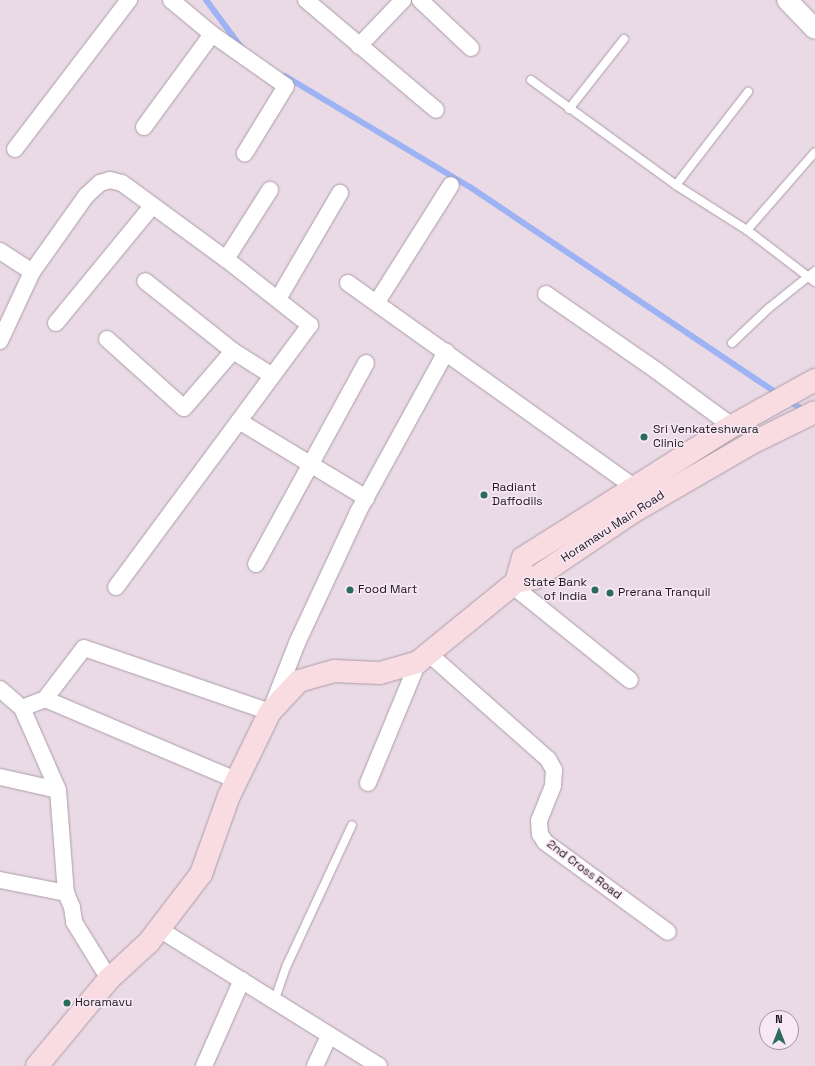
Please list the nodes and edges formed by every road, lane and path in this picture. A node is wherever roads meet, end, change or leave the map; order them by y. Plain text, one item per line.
1 (129, 0) edge
2 (171, 0) edge
3 (306, 0) edge
4 (403, 0) edge
5 (420, 0) edge
6 (788, 0) edge
7 (815, 29) edge
8 (212, 34) junction
9 (624, 39) dead end
10 (359, 46) junction
11 (471, 48) dead end
12 (530, 80) dead end
13 (748, 92) dead end
14 (569, 109) junction
15 (436, 110) dead end
16 (144, 127) dead end
17 (16, 149) dead end
18 (815, 152) edge
19 (245, 153) dead end
20 (451, 185) dead end
21 (676, 185) junction
22 (270, 190) dead end
23 (340, 193) dead end
24 (152, 206) junction
25 (747, 230) junction
26 (0, 251) edge
27 (226, 259) junction
28 (815, 270) edge
29 (32, 272) junction
30 (807, 276) junction
31 (145, 281) dead end
32 (815, 282) edge
33 (348, 283) dead end
34 (546, 294) dead end
35 (278, 299) junction
36 (377, 302) junction
37 (56, 323) dead end
38 (107, 339) dead end
39 (0, 341) edge
40 (732, 344) dead end
41 (233, 351) junction
42 (446, 352) junction
43 (366, 363) dead end
44 (271, 375) junction
45 (814, 383) edge
46 (813, 413) edge
47 (239, 421) junction
48 (732, 426) junction
49 (311, 466) junction
50 (635, 488) junction
51 (366, 498) junction
52 (256, 564) dead end
53 (514, 584) junction
54 (116, 587) dead end
55 (423, 657) junction
56 (630, 680) dead end
57 (0, 689) edge
58 (45, 700) junction
59 (22, 708) junction
60 (270, 712) junction
61 (0, 777) edge
62 (236, 780) junction
63 (368, 783) dead end
64 (58, 790) junction
65 (352, 825) dead end
66 (0, 880) edge
67 (66, 893) junction
68 (159, 929) junction
69 (668, 932) dead end
70 (109, 979) junction
71 (242, 980) junction
72 (275, 999) junction
73 (329, 1036) junction
74 (36, 1066) edge
75 (204, 1066) edge
76 (315, 1066) edge
77 (379, 1066) edge

1 - 17 street
2 - 8 street
3 - 10 street
4 - 10 street
5 - 11 street
6 - 7 street
8 - 16 street
8 - 19 street
9 - 14 lane
10 - 15 street
12 - 14 lane
13 - 21 lane
14 - 21 lane
18 - 25 lane
20 - 36 street
21 - 25 lane
22 - 27 street
23 - 35 street
24 - 27 street
24 - 29 street
24 - 37 street
25 - 30 lane
26 - 29 street
27 - 35 street
28 - 30 lane
29 - 39 street
30 - 32 lane
30 - 40 lane
31 - 41 street
33 - 36 street
34 - 48 street
35 - 44 street
36 - 42 street
38 - 41 street
41 - 44 street
42 - 50 street
42 - 51 street
43 - 49 street
44 - 47 street
45 - 48 main road
46 - 53 main road, Horamavu Main Road
47 - 49 street
47 - 54 street
48 - 50 main road
49 - 51 street
49 - 52 street
50 - 53 main road
51 - 60 street
53 - 55 main road, Horamavu Main Road
53 - 56 street
55 - 60 main road, Horamavu Main Road
55 - 63 street
55 - 69 street, 2nd Cross Road
57 - 59 street
58 - 59 street
58 - 60 street
58 - 62 street
59 - 64 street
60 - 62 main road, Horamavu Main Road
61 - 64 street
62 - 68 main road, Horamavu Main Road
64 - 67 street
65 - 72 lane
66 - 67 street
67 - 70 street
68 - 70 main road, Horamavu Main Road
68 - 71 street
70 - 74 main road, Horamavu Main Road
71 - 72 street
71 - 75 street
72 - 73 street
73 - 76 street
73 - 77 street

